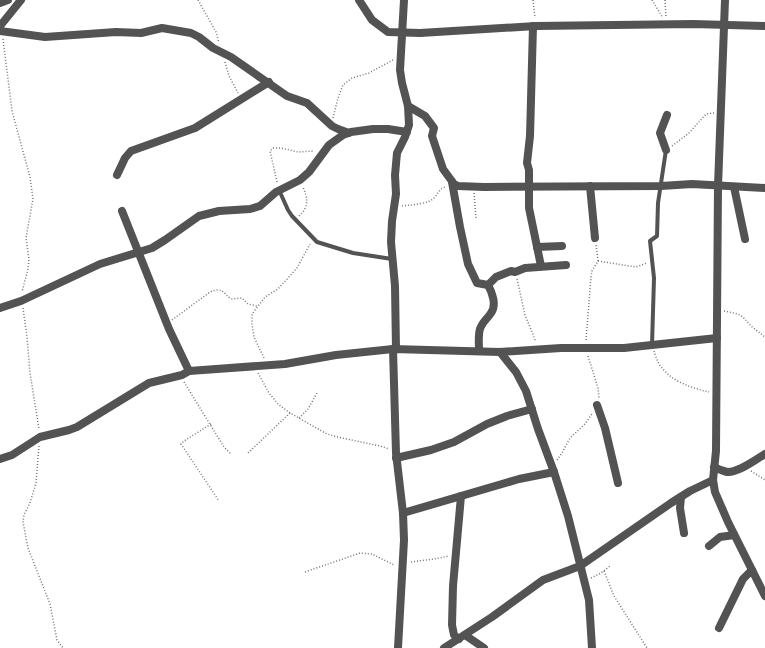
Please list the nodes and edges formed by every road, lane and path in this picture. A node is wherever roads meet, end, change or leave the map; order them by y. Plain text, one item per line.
1 (8, 0) edge
2 (21, 0) edge
3 (198, 0) edge
4 (359, 0) edge
5 (404, 0) edge
6 (532, 0) edge
7 (652, 0) edge
8 (665, 0) edge
9 (725, 0) edge
10 (0, 3) edge
11 (667, 24) junction
12 (1, 25) edge
13 (723, 25) junction
14 (535, 26) junction
15 (765, 26) edge
16 (403, 33) junction
17 (222, 52) junction
18 (402, 52) junction
19 (269, 82) junction
20 (242, 99) junction
21 (408, 106) junction
22 (720, 113) junction
23 (667, 115) dead end
24 (332, 126) junction
25 (407, 132) junction
26 (349, 133) junction
27 (325, 150) junction
28 (666, 150) junction
29 (117, 175) dead end
30 (300, 180) junction
31 (453, 184) junction
32 (590, 186) junction
33 (661, 186) junction
34 (718, 186) junction
35 (473, 187) junction
36 (529, 187) junction
37 (734, 187) junction
38 (765, 188) edge
39 (280, 190) junction
40 (394, 207) junction
41 (122, 211) dead end
42 (476, 218) dead end
43 (295, 220) junction
44 (595, 238) joint
45 (313, 239) dead end
46 (745, 239) dead end
47 (562, 246) dead end
48 (537, 248) junction
49 (139, 251) junction
50 (393, 259) junction
51 (652, 261) junction
52 (598, 262) junction
53 (566, 265) dead end
54 (541, 266) junction
55 (515, 272) junction
56 (488, 285) junction
57 (21, 301) junction
58 (257, 306) junction
59 (0, 308) edge
60 (717, 310) junction
61 (167, 322) junction
62 (765, 337) edge
63 (717, 338) junction
64 (652, 345) junction
65 (585, 348) junction
66 (394, 349) junction
67 (538, 350) junction
68 (479, 351) junction
69 (500, 352) junction
70 (266, 365) junction
71 (254, 366) junction
72 (185, 373) junction
73 (317, 393) dead end
74 (716, 394) junction
75 (597, 406) junction
76 (532, 409) junction
77 (290, 413) junction
78 (299, 418) junction
79 (211, 424) junction
80 (40, 436) junction
81 (248, 453) dead end
82 (231, 454) dead end
83 (765, 454) edge
84 (396, 455) junction
85 (0, 459) edge
86 (745, 466) junction
87 (714, 467) junction
88 (553, 469) junction
89 (713, 480) junction
90 (765, 480) edge
91 (618, 483) dead end
92 (461, 496) junction
93 (682, 497) junction
94 (219, 501) dead end
95 (403, 513) junction
96 (684, 533) dead end
97 (734, 535) junction
98 (709, 546) dead end
99 (455, 556) junction
100 (403, 562) junction
101 (580, 566) junction
102 (610, 566) dead end
103 (752, 570) junction
104 (604, 571) junction
105 (304, 572) dead end
106 (402, 572) junction
107 (584, 581) junction
108 (765, 596) edge
109 (719, 628) dead end
110 (462, 637) junction
111 (63, 648) edge
112 (398, 648) edge
113 (444, 648) edge
114 (484, 648) edge
115 (592, 648) edge
116 (647, 648) edge

1 - 10 street
2 - 12 street
3 - 17 path
4 - 16 street
5 - 16 street
6 - 14 path
7 - 11 path
8 - 11 path
9 - 13 street
11 - 13 street
11 - 14 street
12 - 17 street
12 - 57 path
13 - 15 street
13 - 22 street
14 - 16 street
14 - 36 street
16 - 18 street
17 - 19 street
17 - 20 path
18 - 21 street
18 - 24 path
19 - 20 street
19 - 24 street
20 - 29 street
21 - 25 street
21 - 31 street
22 - 28 path
22 - 34 street
23 - 28 street
24 - 26 street
25 - 26 street
25 - 40 street
26 - 27 street
27 - 30 street
27 - 39 path
28 - 33 lane
30 - 39 street
30 - 43 path
31 - 35 street
31 - 40 path
31 - 56 street
32 - 33 street
32 - 36 street
32 - 44 street
33 - 34 street
33 - 51 lane
34 - 37 street
34 - 60 street
35 - 36 street
35 - 42 path
36 - 48 street
37 - 38 street
37 - 46 street
39 - 43 lane
39 - 49 street
40 - 50 street
41 - 49 street
43 - 50 lane
44 - 52 path
45 - 58 path
47 - 48 street
48 - 54 street
49 - 57 street
49 - 61 street
50 - 66 street
51 - 52 path
51 - 64 lane
52 - 65 path
53 - 54 street
54 - 55 street
55 - 56 street
55 - 67 path
56 - 68 street
57 - 59 street
57 - 80 path
58 - 61 path
58 - 70 path
60 - 62 path
60 - 63 street
61 - 72 street
63 - 64 street
63 - 74 street
64 - 65 street
64 - 74 path
65 - 67 street
65 - 75 path
66 - 68 street
66 - 70 street
66 - 84 street
67 - 69 street
68 - 69 street
69 - 76 street
70 - 71 street
71 - 72 street
71 - 77 path
72 - 79 path
72 - 80 street
73 - 78 path
74 - 87 street
75 - 88 path
75 - 91 street
76 - 84 street
76 - 88 street
77 - 78 path
77 - 81 path
78 - 84 path
79 - 82 path
79 - 94 path
80 - 85 street
80 - 111 path
83 - 86 street
84 - 95 street
86 - 87 street
86 - 90 path
87 - 89 street
88 - 92 street
88 - 101 street
89 - 93 street
89 - 97 street
92 - 95 street
92 - 99 street
93 - 96 street
93 - 101 street
95 - 100 street
97 - 98 street
97 - 103 street
99 - 100 path
99 - 110 street
100 - 106 street
101 - 107 street
101 - 110 street
102 - 104 path
103 - 108 street
103 - 109 street
104 - 107 path
104 - 116 path
105 - 106 path
106 - 112 street
107 - 115 street
110 - 113 street
110 - 114 street

